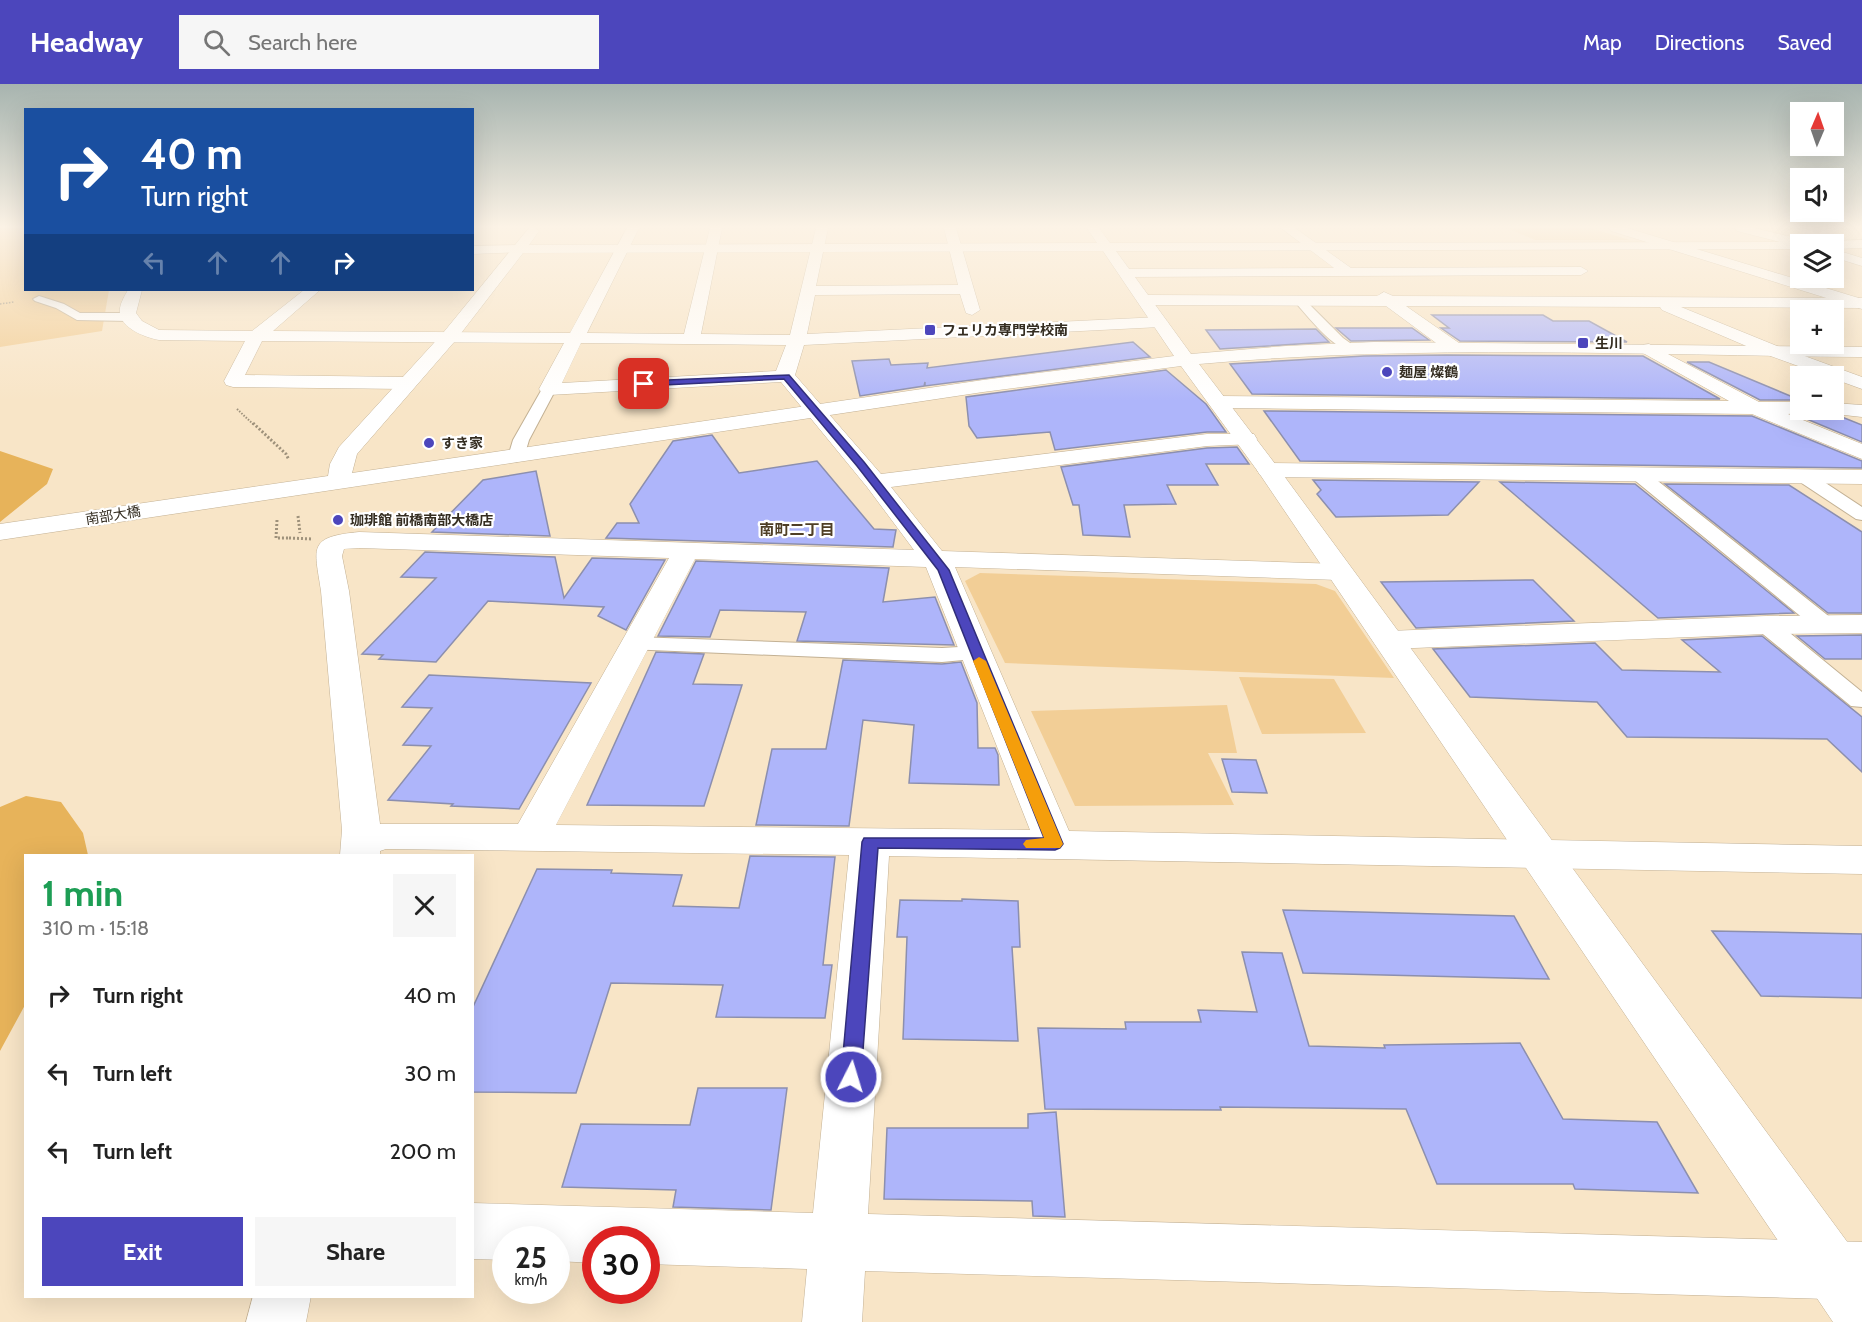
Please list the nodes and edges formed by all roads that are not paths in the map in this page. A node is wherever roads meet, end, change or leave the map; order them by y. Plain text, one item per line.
1 (490, 286) edge
2 (603, 286) edge
3 (702, 286) edge
4 (809, 286) edge
5 (966, 286) edge
6 (1134, 286) edge
7 (1367, 286) edge
8 (1616, 286) edge
9 (1804, 286) edge
10 (967, 289) junction
11 (135, 291) edge
12 (312, 291) edge
13 (808, 291) junction
14 (39, 298) dead end
15 (1144, 300) junction
16 (1299, 300) junction
17 (1389, 301) junction
18 (1654, 301) junction
19 (1860, 303) edge
20 (129, 317) junction
21 (1160, 322) junction
22 (980, 331) junction
23 (256, 336) junction
24 (449, 337) junction
25 (577, 338) junction
26 (691, 339) junction
27 (797, 340) junction
28 (1453, 347) junction
29 (1351, 348) junction
30 (1649, 349) junction
31 (1771, 350) junction
32 (1862, 352) edge
33 (1186, 360) junction
34 (786, 376) junction
35 (406, 383) junction
36 (1862, 383) edge
37 (549, 389) junction
38 (1219, 402) junction
39 (1756, 408) junction
40 (1790, 408) edge
41 (1844, 410) edge
42 (817, 411) junction
43 (1862, 411) edge
44 (1246, 439) junction
45 (1862, 452) edge
46 (516, 457) junction
47 (1268, 470) junction
48 (1638, 474) junction
49 (1803, 476) junction
50 (1862, 477) edge
51 (875, 482) junction
52 (339, 483) junction
53 (1862, 515) edge
54 (0, 532) edge
55 (686, 551) junction
56 (937, 560) junction
57 (1339, 572) junction
58 (1823, 623) junction
59 (1862, 624) edge
60 (1766, 625) junction
61 (1389, 640) junction
62 (635, 644) junction
63 (976, 653) junction
64 (1859, 701) dead end
65 (530, 838) junction
66 (870, 842) junction
67 (1055, 844) junction
68 (360, 849) edge
69 (1538, 855) junction
70 (1862, 860) edge
71 (474, 1231) edge
72 (838, 1241) junction
73 (1852, 1284) edge
74 (282, 1298) edge
75 (276, 1322) edge
76 (832, 1322) edge

1 - 24 street
2 - 25 street
3 - 26 street
4 - 13 street
5 - 10 street
6 - 15 street
7 - 17 street
8 - 18 street
9 - 19 street
10 - 13 street
10 - 22 street
11 - 20 street
12 - 23 street
13 - 27 street
14 - 20 lane
15 - 16 street
15 - 21 street
16 - 17 street
16 - 29 lane
17 - 18 street
17 - 28 street
18 - 19 street
18 - 31 street
20 - 23 street
21 - 22 street
21 - 33 street
22 - 27 street
23 - 24 street
23 - 35 street
24 - 25 street
24 - 35 street
25 - 26 street
25 - 37 street
26 - 27 street
27 - 34 street
28 - 29 street, 南部大橋
28 - 30 street, 南部大橋
29 - 33 street, 南部大橋
30 - 31 street, 南部大橋
30 - 39 street
31 - 32 street, 南部大橋
31 - 36 street
33 - 38 street
33 - 42 street, 南部大橋
34 - 37 street
34 - 42 street
35 - 52 street
37 - 46 lane
38 - 39 street
38 - 44 street
39 - 40 street
39 - 45 street
41 - 43 street
42 - 46 street, 南部大橋
42 - 51 street
44 - 47 street
44 - 51 street
46 - 52 street, 南部大橋
47 - 48 street
47 - 57 street
48 - 49 street
48 - 58 lane
49 - 50 street
49 - 53 lane
51 - 56 street
52 - 54 street, 南部大橋
55 - 56 street
55 - 62 street
55 - 68 street
56 - 57 street
56 - 63 street
57 - 61 street
58 - 59 street
58 - 60 street
60 - 61 street
60 - 64 lane
61 - 69 street
62 - 63 lane
62 - 65 street
63 - 67 street
65 - 66 street
65 - 68 street
66 - 67 street
66 - 72 street
67 - 69 street
69 - 70 street
69 - 73 street
71 - 72 street
72 - 73 street
72 - 76 street
74 - 75 street

